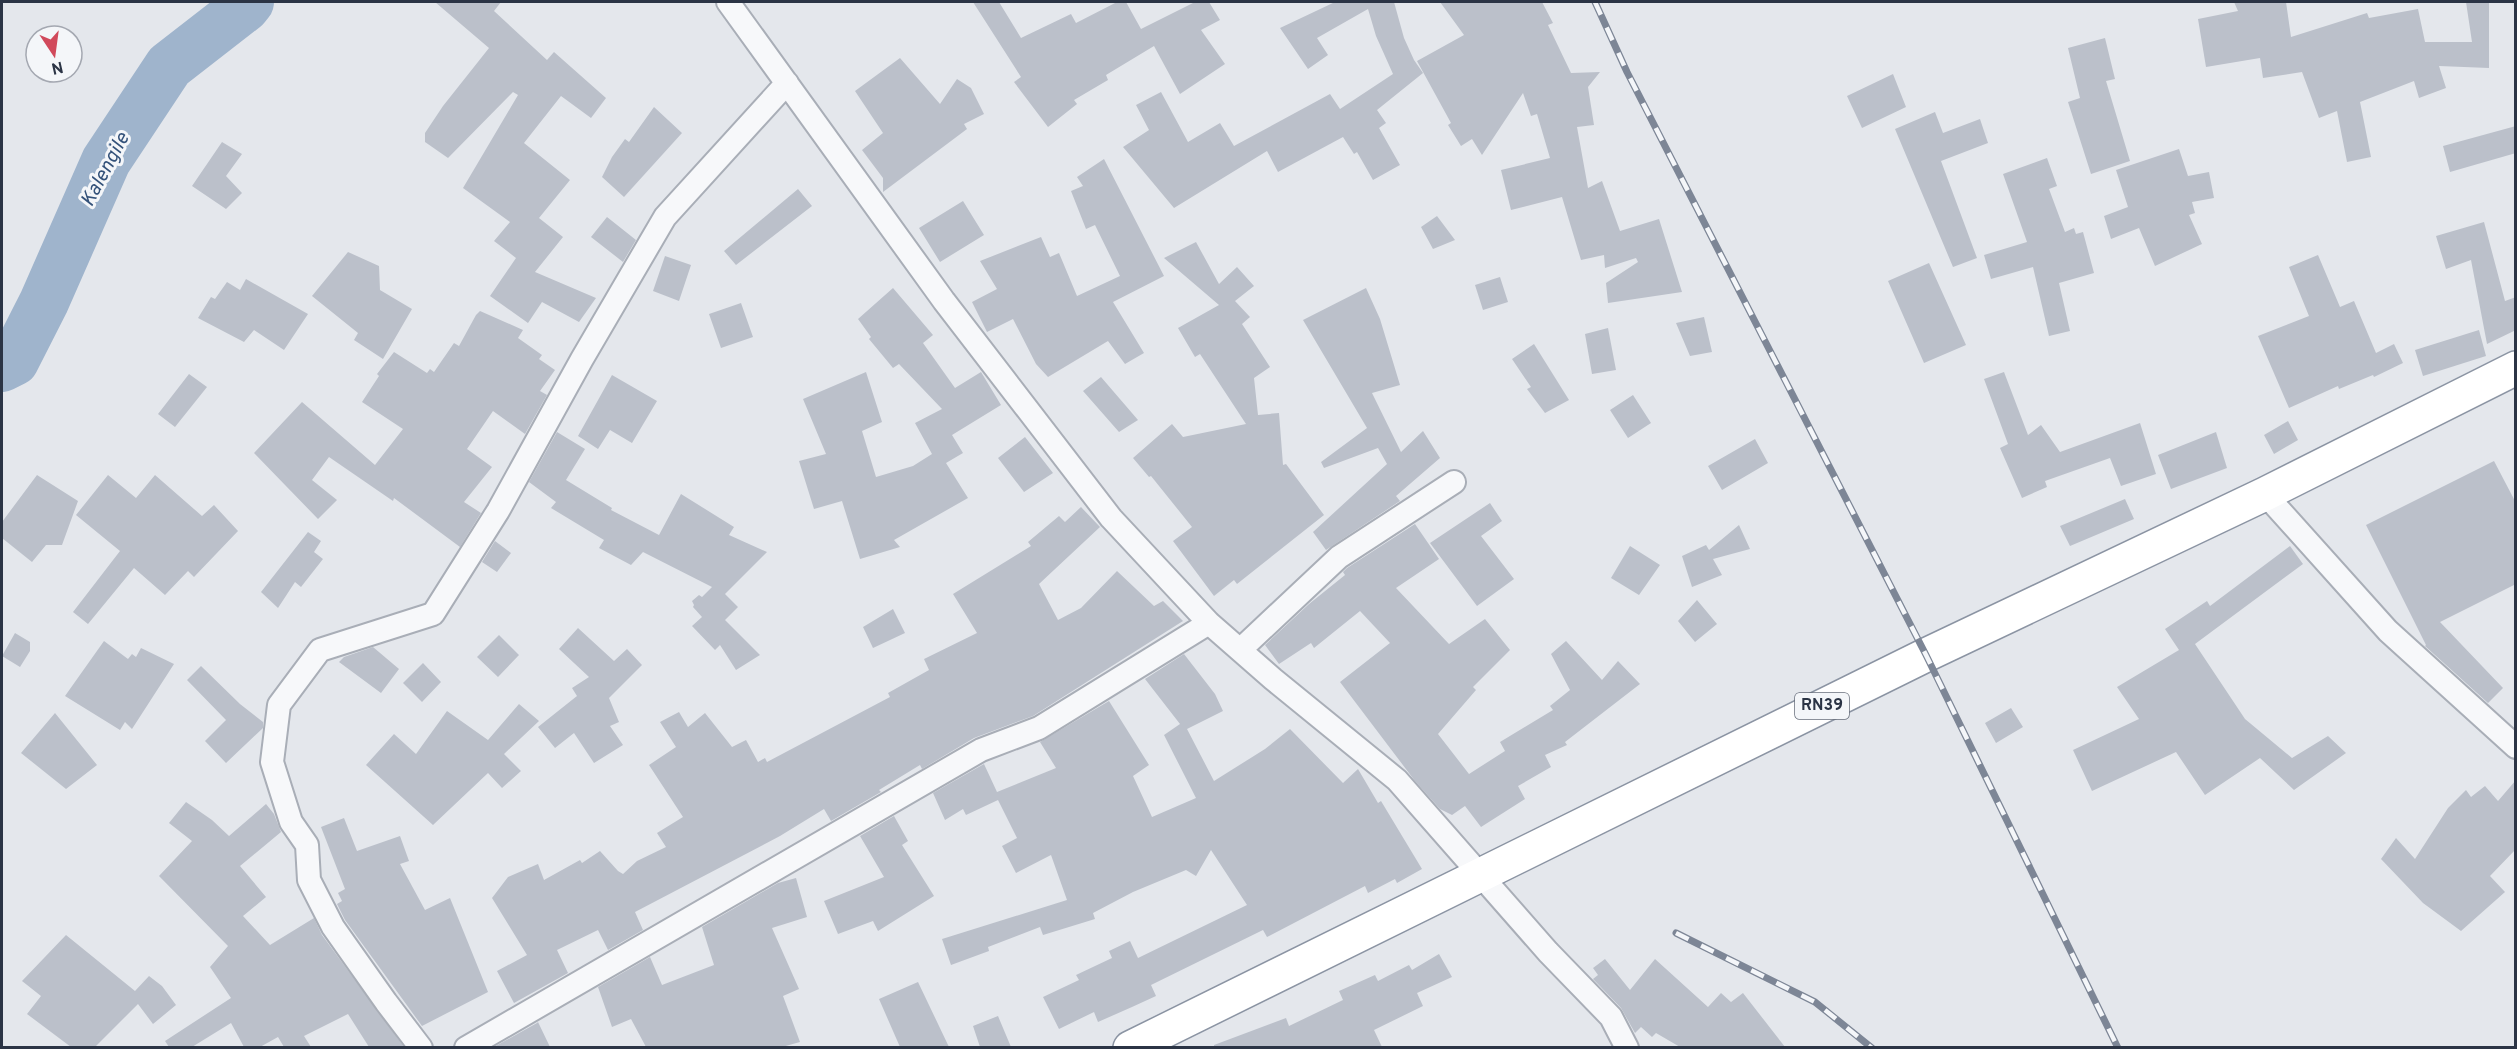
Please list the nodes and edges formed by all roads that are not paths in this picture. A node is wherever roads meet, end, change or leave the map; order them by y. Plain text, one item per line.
1 (728, 2) edge
2 (787, 83) junction
3 (2516, 368) edge
4 (1454, 482) dead end
5 (2265, 494) junction
6 (1209, 623) junction
7 (1240, 650) junction
8 (2516, 747) edge
9 (1481, 873) junction
10 (421, 1047) edge
11 (466, 1047) edge
12 (1130, 1047) edge
13 (1627, 1047) edge

1 - 2 street
2 - 6 street
2 - 10 street
3 - 5 highway, RN39
4 - 7 street
5 - 8 street
5 - 9 highway, RN39
6 - 7 street
6 - 11 street
7 - 9 street
9 - 12 highway, RN39
9 - 13 street

